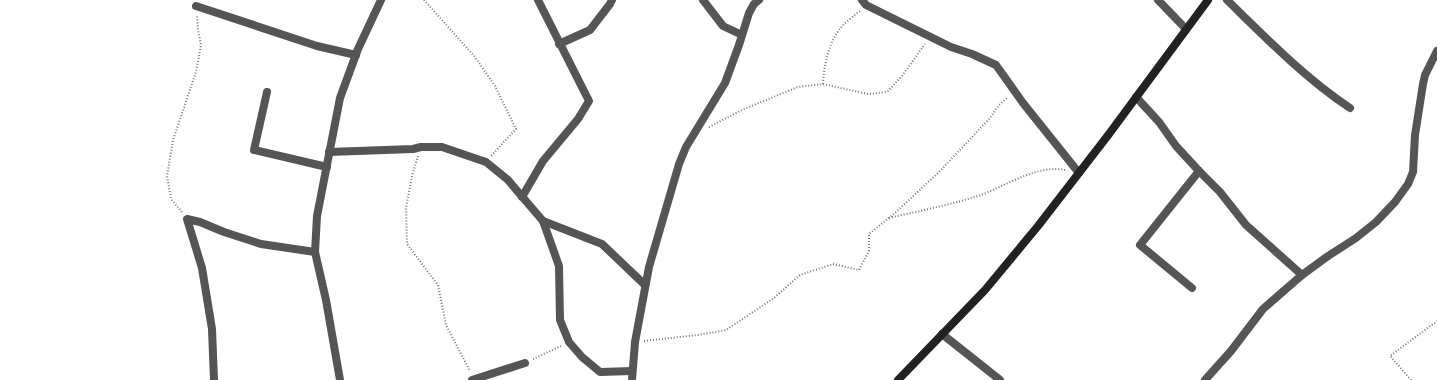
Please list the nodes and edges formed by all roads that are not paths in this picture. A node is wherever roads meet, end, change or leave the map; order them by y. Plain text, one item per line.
1 (381, 0) edge
2 (538, 0) edge
3 (612, 0) edge
4 (703, 0) edge
5 (759, 0) edge
6 (1158, 0) edge
7 (1208, 0) edge
8 (1227, 0) edge
9 (864, 3) edge
10 (196, 6) road end
11 (1186, 29) junction
12 (742, 35) junction
13 (559, 44) junction
14 (1437, 51) edge
15 (356, 55) junction
16 (268, 92) dead end
17 (1136, 97) junction
18 (1350, 108) dead end
19 (329, 152) junction
20 (327, 167) junction
21 (1198, 171) junction
22 (1079, 173) junction
23 (522, 197) junction
24 (543, 221) junction
25 (315, 252) junction
26 (1302, 275) junction
27 (645, 285) junction
28 (1192, 288) dead end
29 (942, 334) junction
30 (525, 363) road end
31 (632, 371) junction
32 (214, 380) edge
33 (340, 380) edge
34 (474, 380) edge
35 (632, 380) edge
36 (898, 380) edge
37 (1000, 380) edge
38 (1205, 380) edge

1 - 15 street
2 - 13 street
3 - 13 street
4 - 12 street
5 - 12 street
6 - 11 street
7 - 11 main road
8 - 18 street
9 - 22 street
10 - 15 street
11 - 17 main road
12 - 27 street
13 - 23 street
14 - 26 street
15 - 19 street
16 - 20 street
17 - 21 street
17 - 22 main road
19 - 20 street
19 - 23 street
20 - 25 street
21 - 26 street
21 - 28 street
22 - 29 main road
23 - 24 street
24 - 27 street
24 - 31 street
25 - 32 street
25 - 33 street
26 - 38 street
27 - 31 street
29 - 36 main road
29 - 37 street
30 - 34 street
31 - 35 street

